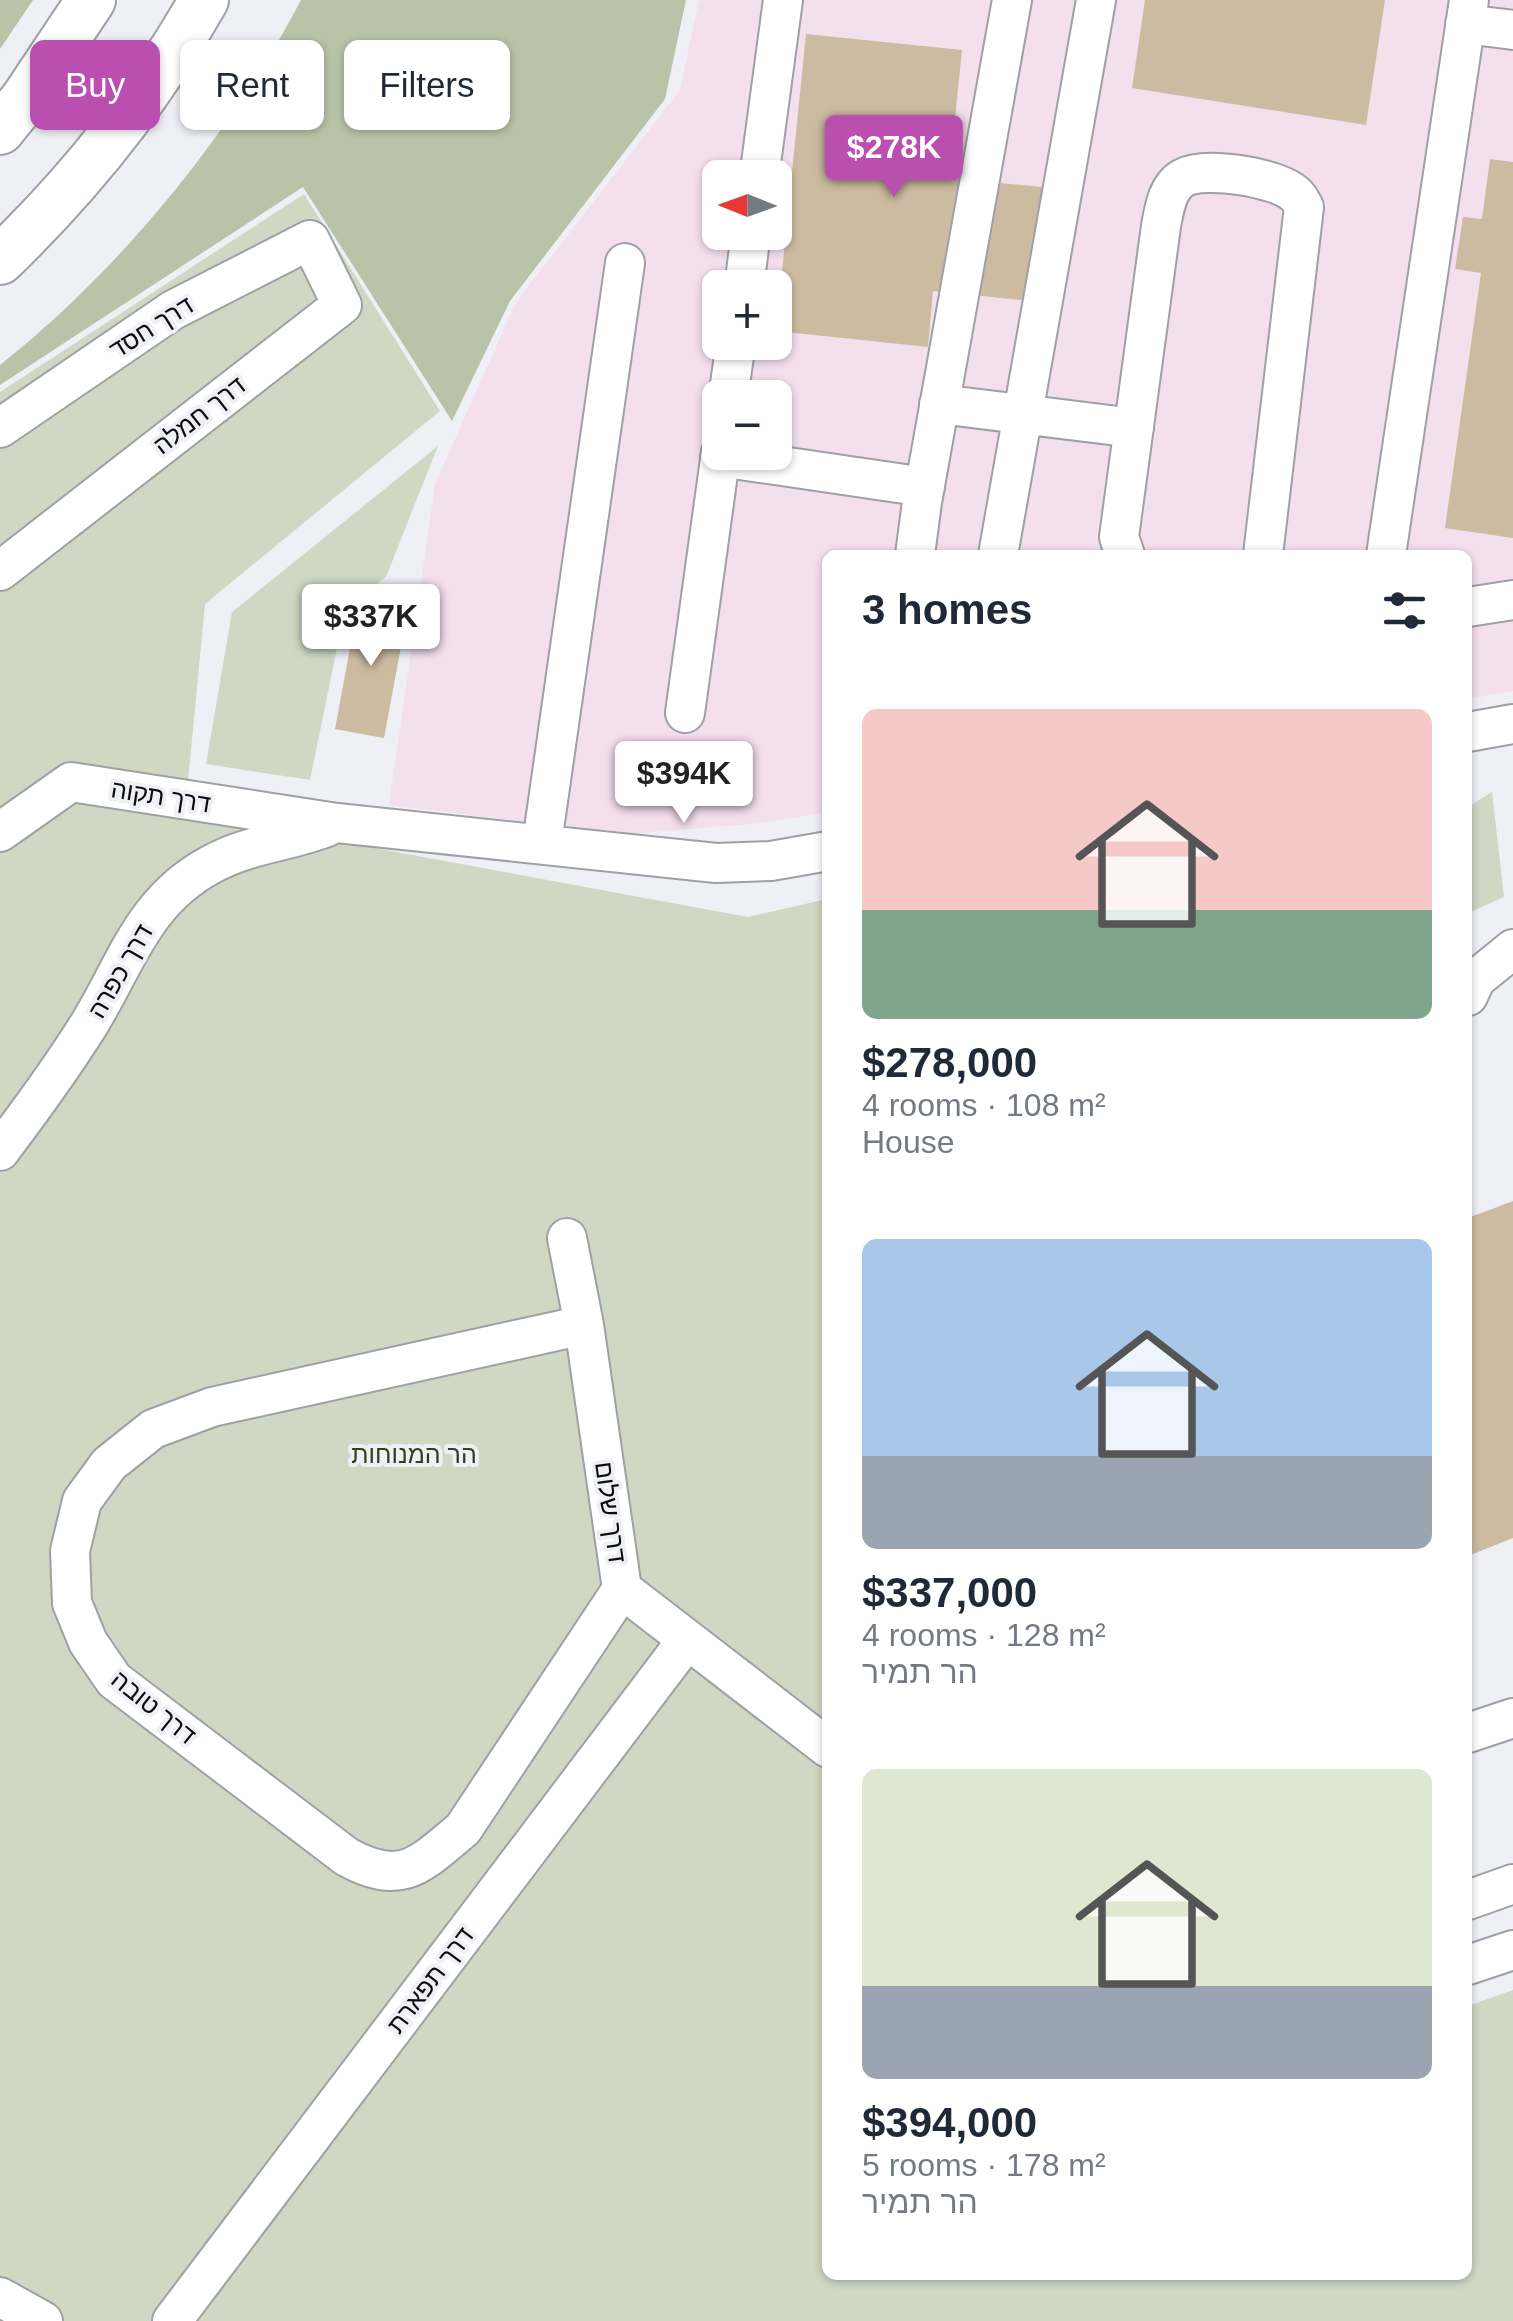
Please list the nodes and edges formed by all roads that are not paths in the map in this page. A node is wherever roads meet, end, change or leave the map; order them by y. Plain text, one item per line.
1 (91, 0) edge
2 (204, 0) edge
3 (784, 0) edge
4 (1012, 0) edge
5 (1096, 0) edge
6 (1467, 12) edge
7 (1513, 30) edge
8 (0, 130) edge
9 (762, 160) edge
10 (310, 240) joint
11 (0, 260) edge
12 (625, 262) dead end
13 (939, 404) junction
14 (1022, 412) junction
15 (0, 428) edge
16 (1134, 428) junction
17 (792, 466) edge
18 (719, 470) edge
19 (924, 487) junction
20 (916, 550) edge
21 (999, 550) edge
22 (1123, 550) edge
23 (1264, 550) edge
24 (1387, 550) edge
25 (0, 570) edge
26 (1513, 600) edge
27 (1472, 606) edge
28 (685, 713) dead end
29 (1513, 724) edge
30 (1472, 731) edge
31 (337, 823) junction
32 (0, 832) edge
33 (542, 843) junction
34 (822, 852) edge
35 (1513, 948) edge
36 (1472, 988) edge
37 (0, 1151) edge
38 (567, 1238) dead end
39 (584, 1325) junction
40 (622, 1589) junction
41 (688, 1640) junction
42 (1513, 1718) edge
43 (1472, 1733) edge
44 (822, 1743) edge
45 (1513, 1884) edge
46 (1472, 1899) edge
47 (1513, 1950) edge
48 (1472, 1964) edge
49 (0, 2296) edge
50 (43, 2321) edge
51 (172, 2321) edge

1 - 8 main road
2 - 11 main road
3 - 9 street
4 - 13 street
5 - 14 street
6 - 7 street
6 - 24 street
10 - 15 street, דרך חסד
10 - 25 street, דרך חמלה
12 - 33 street
13 - 14 street
13 - 19 street
14 - 16 street
14 - 21 street
16 - 22 street
16 - 23 street
17 - 19 street
18 - 28 street
19 - 20 street
26 - 27 street
29 - 30 street
31 - 32 street, דרך תקוה
31 - 33 street, דרך תקוה
31 - 37 street, דרך כפרה
33 - 34 street, דרך תקוה
35 - 36 street
38 - 39 street, דרך שלום
39 - 40 street, דרך שלום
39 - 40 street, דרך טובה
40 - 41 street, דרך שלום
41 - 44 street, דרך שלום
41 - 51 street, דרך תפארת
42 - 43 street
45 - 46 street
47 - 48 street
49 - 50 street

